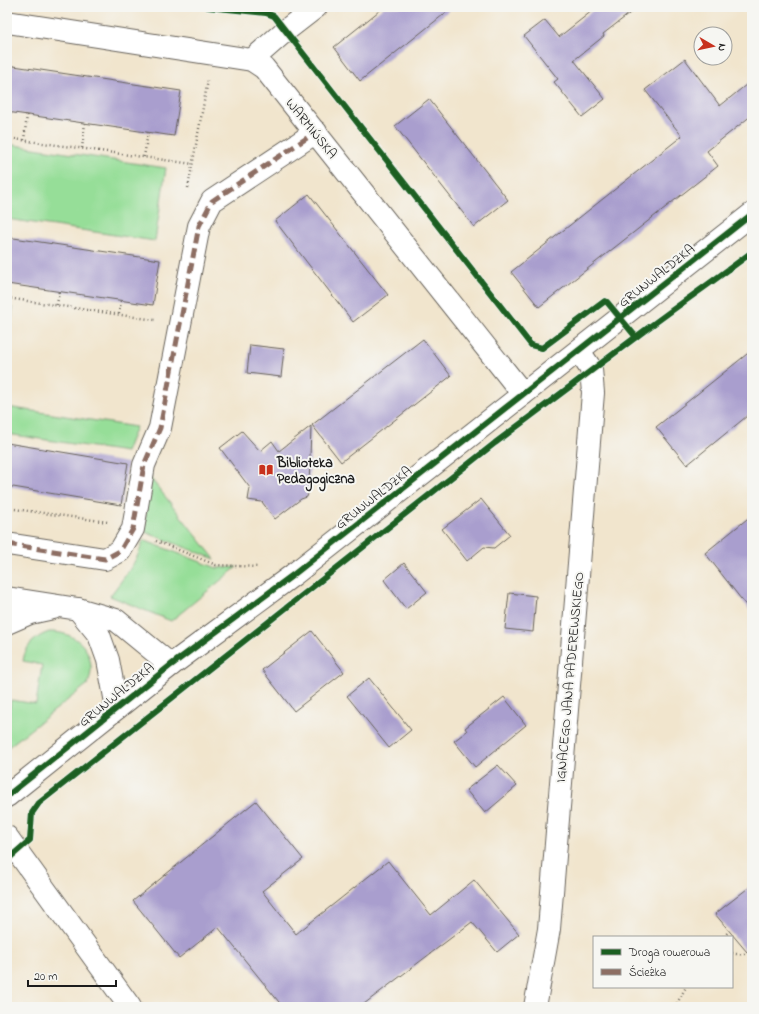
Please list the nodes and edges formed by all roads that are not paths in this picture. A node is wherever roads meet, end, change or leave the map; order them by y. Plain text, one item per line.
1 (316, 7) edge
2 (7, 22) edge
3 (252, 60) junction
4 (316, 132) junction
5 (752, 214) edge
6 (579, 351) junction
7 (523, 394) junction
8 (7, 544) edge
9 (7, 598) edge
10 (69, 607) junction
11 (7, 623) edge
12 (171, 665) junction
13 (117, 708) junction
14 (7, 796) edge
15 (7, 837) edge
16 (130, 1007) edge
17 (535, 1007) edge

1 - 3 street
2 - 3 street, WARMIŃSKA
3 - 4 street, WARMIŃSKA
4 - 7 street, WARMIŃSKA
4 - 8 street
5 - 6 street, GRUNWALDZKA
6 - 7 street, GRUNWALDZKA
6 - 17 street, IGNACEGO JANA PADEREWSKIEGO
7 - 12 street, GRUNWALDZKA
9 - 10 street
10 - 11 street
10 - 12 street
10 - 13 street
12 - 13 street, GRUNWALDZKA
13 - 14 street, GRUNWALDZKA
15 - 16 street

